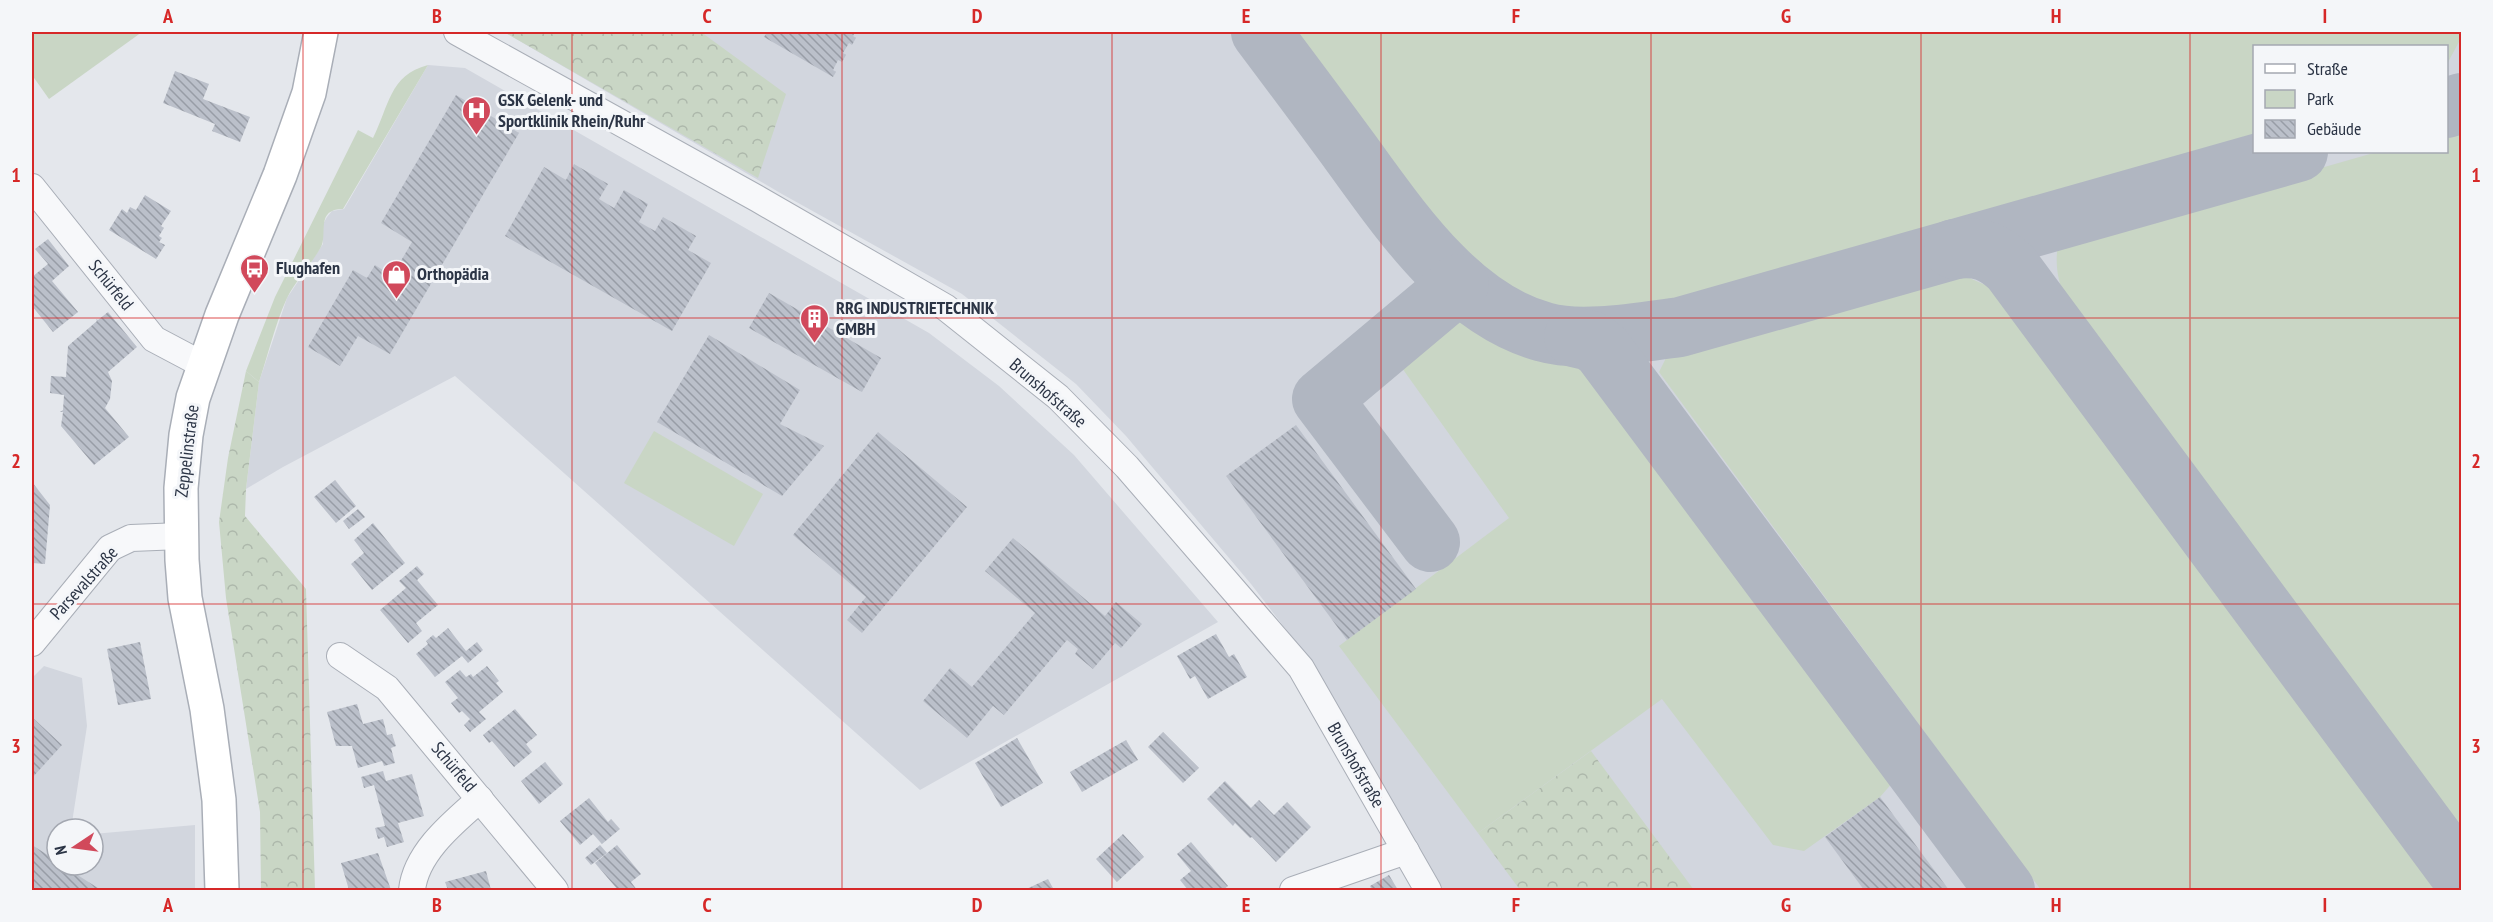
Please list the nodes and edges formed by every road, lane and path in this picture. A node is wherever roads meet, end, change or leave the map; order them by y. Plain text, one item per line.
1 (321, 32) edge
2 (457, 32) edge
3 (32, 187) edge
4 (205, 366) junction
5 (180, 536) junction
6 (32, 643) edge
7 (340, 656) dead end
8 (480, 798) junction
9 (1406, 851) junction
10 (222, 891) edge
11 (412, 891) edge
12 (555, 891) edge
13 (1293, 891) edge
14 (1428, 891) edge

1 - 4 main road, Zeppelinstraße
2 - 9 street, Brunshofstraße
3 - 4 street, Schürfeld
4 - 5 main road, Zeppelinstraße
5 - 6 street, Parsevalstraße
5 - 10 main road, Zeppelinstraße
7 - 8 street, Schürfeld
8 - 11 street
8 - 12 street, Schürfeld
9 - 13 street
9 - 14 street, Brunshofstraße

